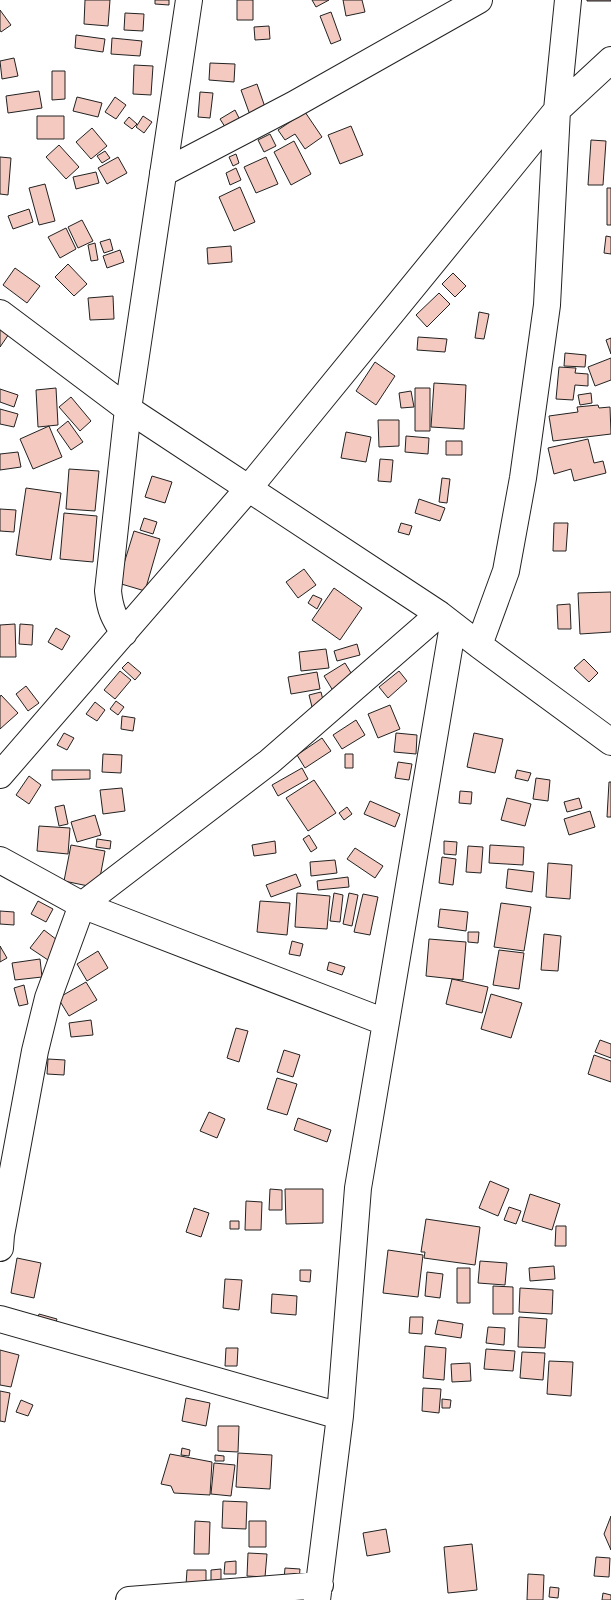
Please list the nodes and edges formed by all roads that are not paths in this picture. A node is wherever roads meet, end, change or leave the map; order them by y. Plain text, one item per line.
1 (189, 0) edge
2 (479, 0) edge
3 (568, 0) edge
4 (611, 60) edge
5 (556, 110) junction
6 (162, 173) junction
7 (0, 313) edge
8 (128, 409) junction
9 (248, 489) junction
10 (446, 619) junction
11 (124, 633) junction
12 (479, 645) junction
13 (611, 742) edge
14 (0, 775) edge
15 (0, 860) edge
16 (82, 905) junction
17 (385, 1022) junction
18 (0, 1248) edge
19 (0, 1319) edge
20 (340, 1416) junction
21 (318, 1593) edge
22 (129, 1600) edge

1 - 6 street
2 - 6 street
3 - 5 street
4 - 5 street
5 - 9 street
5 - 12 street
6 - 8 street
7 - 8 street
8 - 9 street
8 - 11 street
9 - 10 street
9 - 11 street
10 - 12 street
10 - 16 street
10 - 17 street
11 - 14 street
12 - 13 street
15 - 16 street
16 - 17 street
16 - 18 street
17 - 20 street
19 - 20 street
20 - 21 street
21 - 22 street

